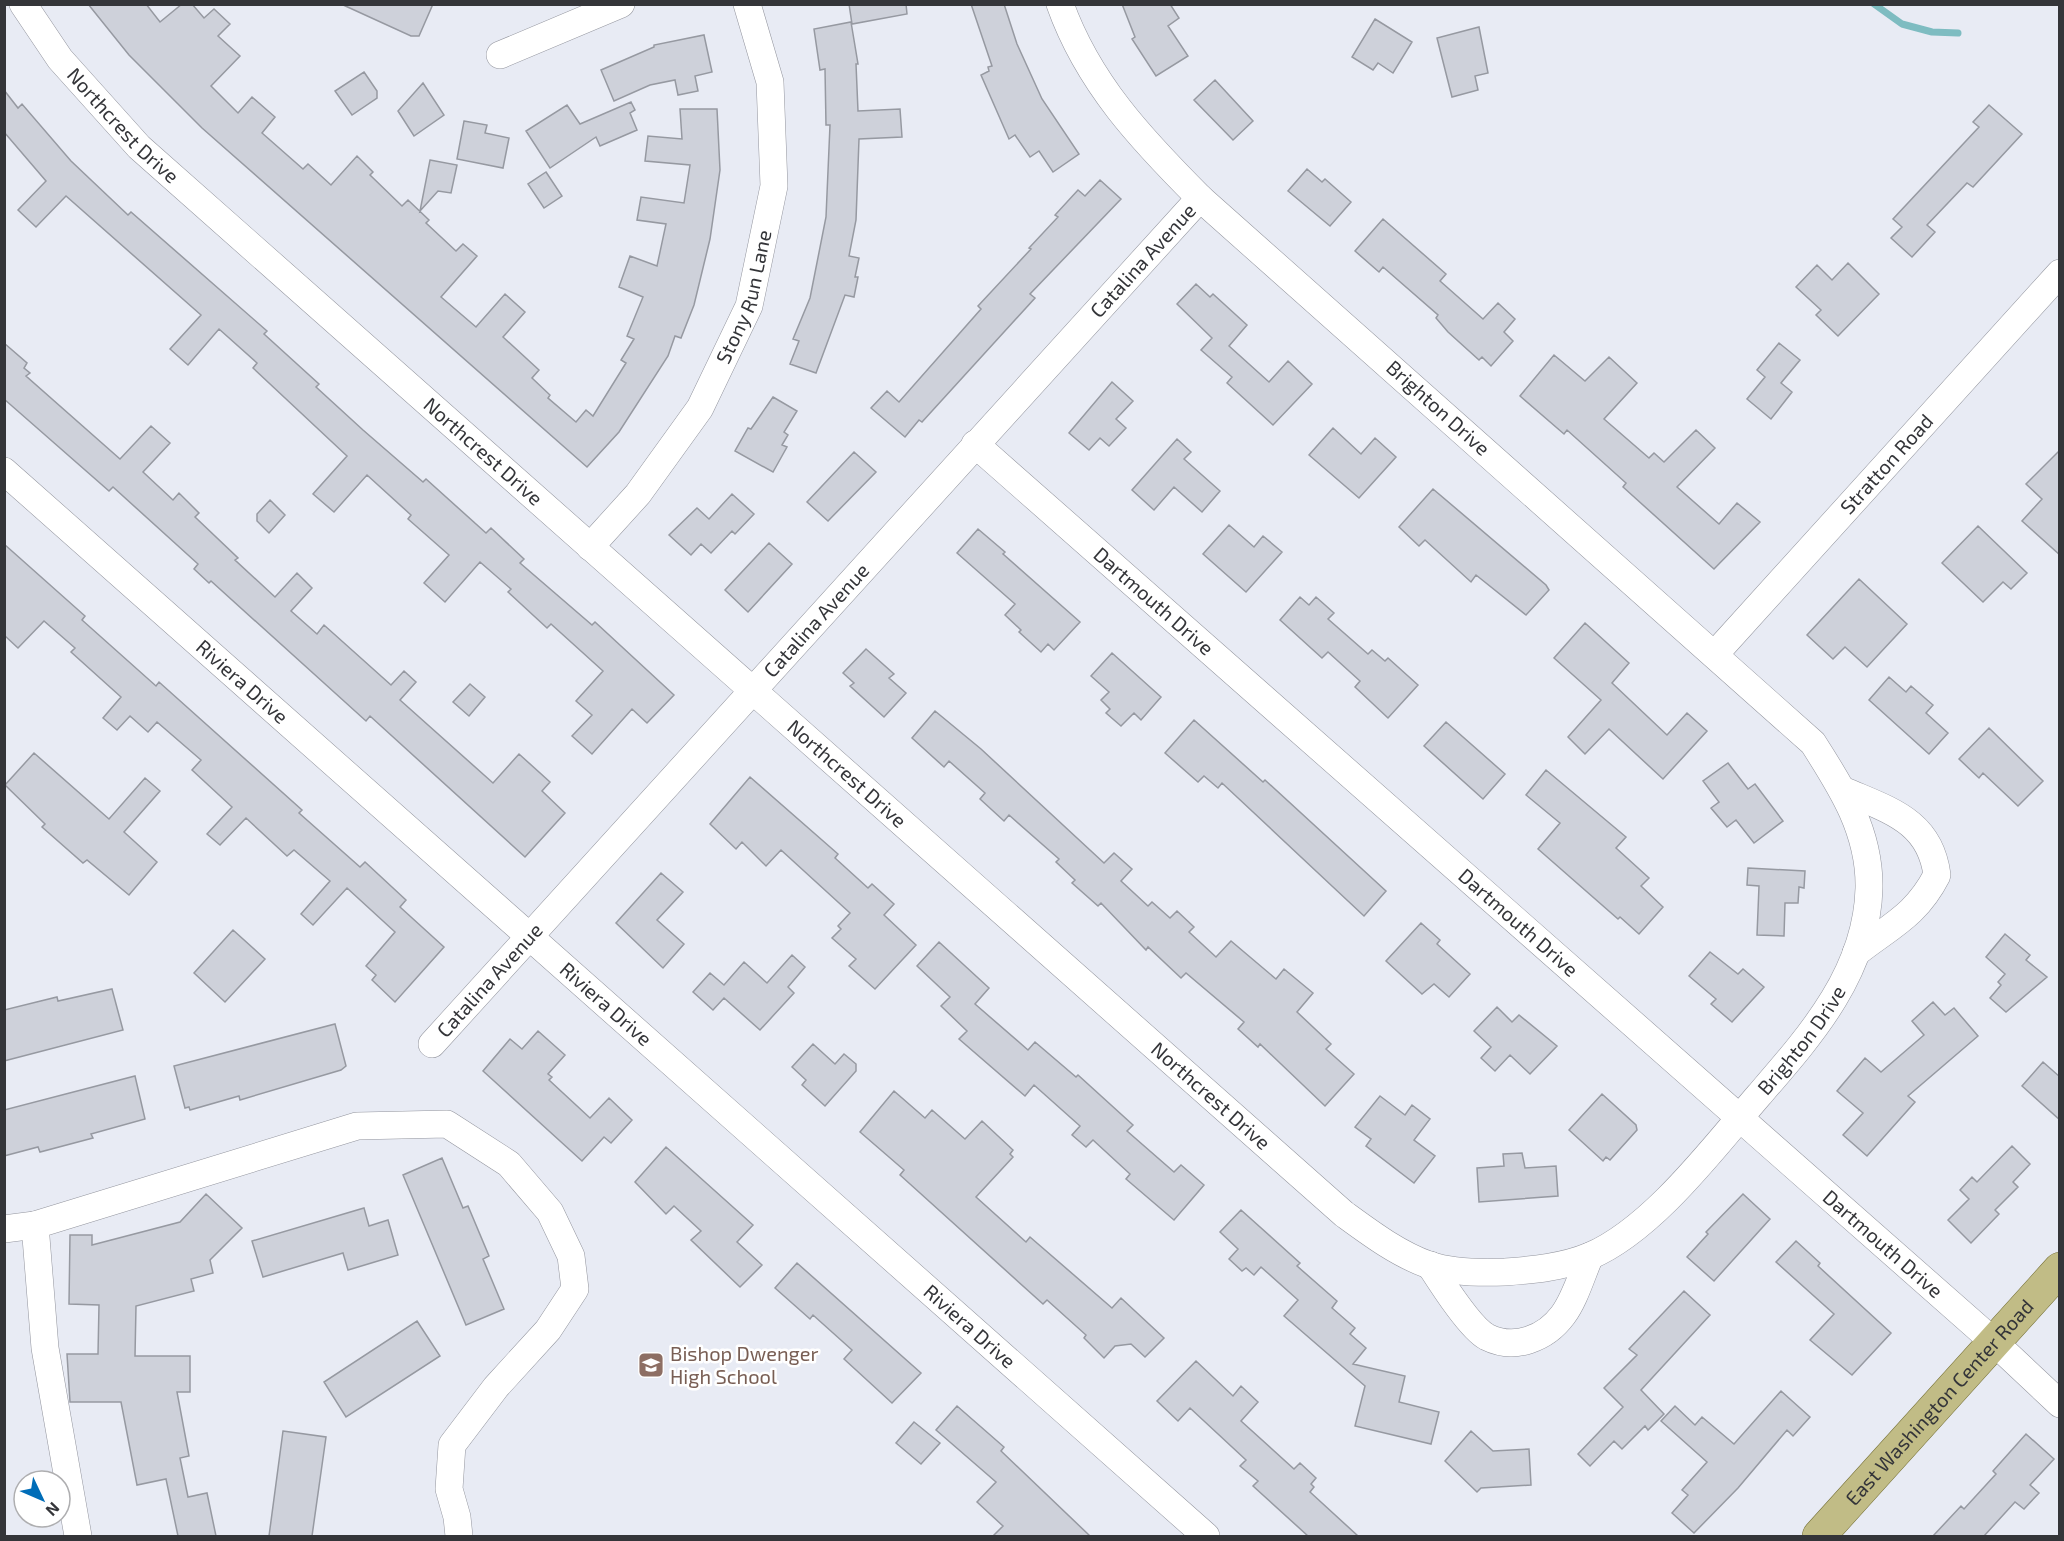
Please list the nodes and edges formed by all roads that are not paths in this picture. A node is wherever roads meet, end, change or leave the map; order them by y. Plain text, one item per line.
1 (23, 4) edge
2 (621, 4) edge
3 (747, 4) edge
4 (1060, 4) edge
5 (500, 55) dead end
6 (1200, 198) junction
7 (2060, 273) edge
8 (975, 444) junction
9 (4, 471) edge
10 (590, 547) junction
11 (1715, 654) junction
12 (752, 691) junction
13 (1843, 790) junction
14 (528, 937) junction
15 (1857, 953) junction
16 (432, 1044) dead end
17 (1738, 1119) junction
18 (36, 1225) junction
19 (4, 1229) edge
20 (1590, 1256) junction
21 (1430, 1265) junction
22 (2060, 1269) edge
23 (1994, 1342) junction
24 (2060, 1404) edge
25 (78, 1536) edge
26 (459, 1536) edge
27 (1206, 1536) edge
28 (1819, 1536) edge

1 - 10 street, Northcrest Drive
2 - 5 street
3 - 10 street, Stony Run Lane
4 - 6 street, Brighton Drive
6 - 8 street, Catalina Avenue
6 - 11 street, Brighton Drive
7 - 11 street, Stratton Road
8 - 12 street, Catalina Avenue
8 - 17 street, Dartmouth Drive
9 - 14 street, Riviera Drive
10 - 12 street, Northcrest Drive
11 - 13 street, Brighton Drive
12 - 14 street, Catalina Avenue
12 - 21 street, Northcrest Drive
13 - 15 street, Brighton Drive
13 - 15 street, Brighton Drive
14 - 16 street, Catalina Avenue
14 - 27 street, Riviera Drive
15 - 17 street, Brighton Drive
17 - 20 street, Northcrest Drive
17 - 23 street, Dartmouth Drive
18 - 19 street
18 - 25 street
18 - 26 street
20 - 21 street, Northcrest Drive
20 - 21 street
22 - 23 main road, East Washington Center Road
23 - 24 street, Dartmouth Drive
23 - 28 main road, East Washington Center Road

